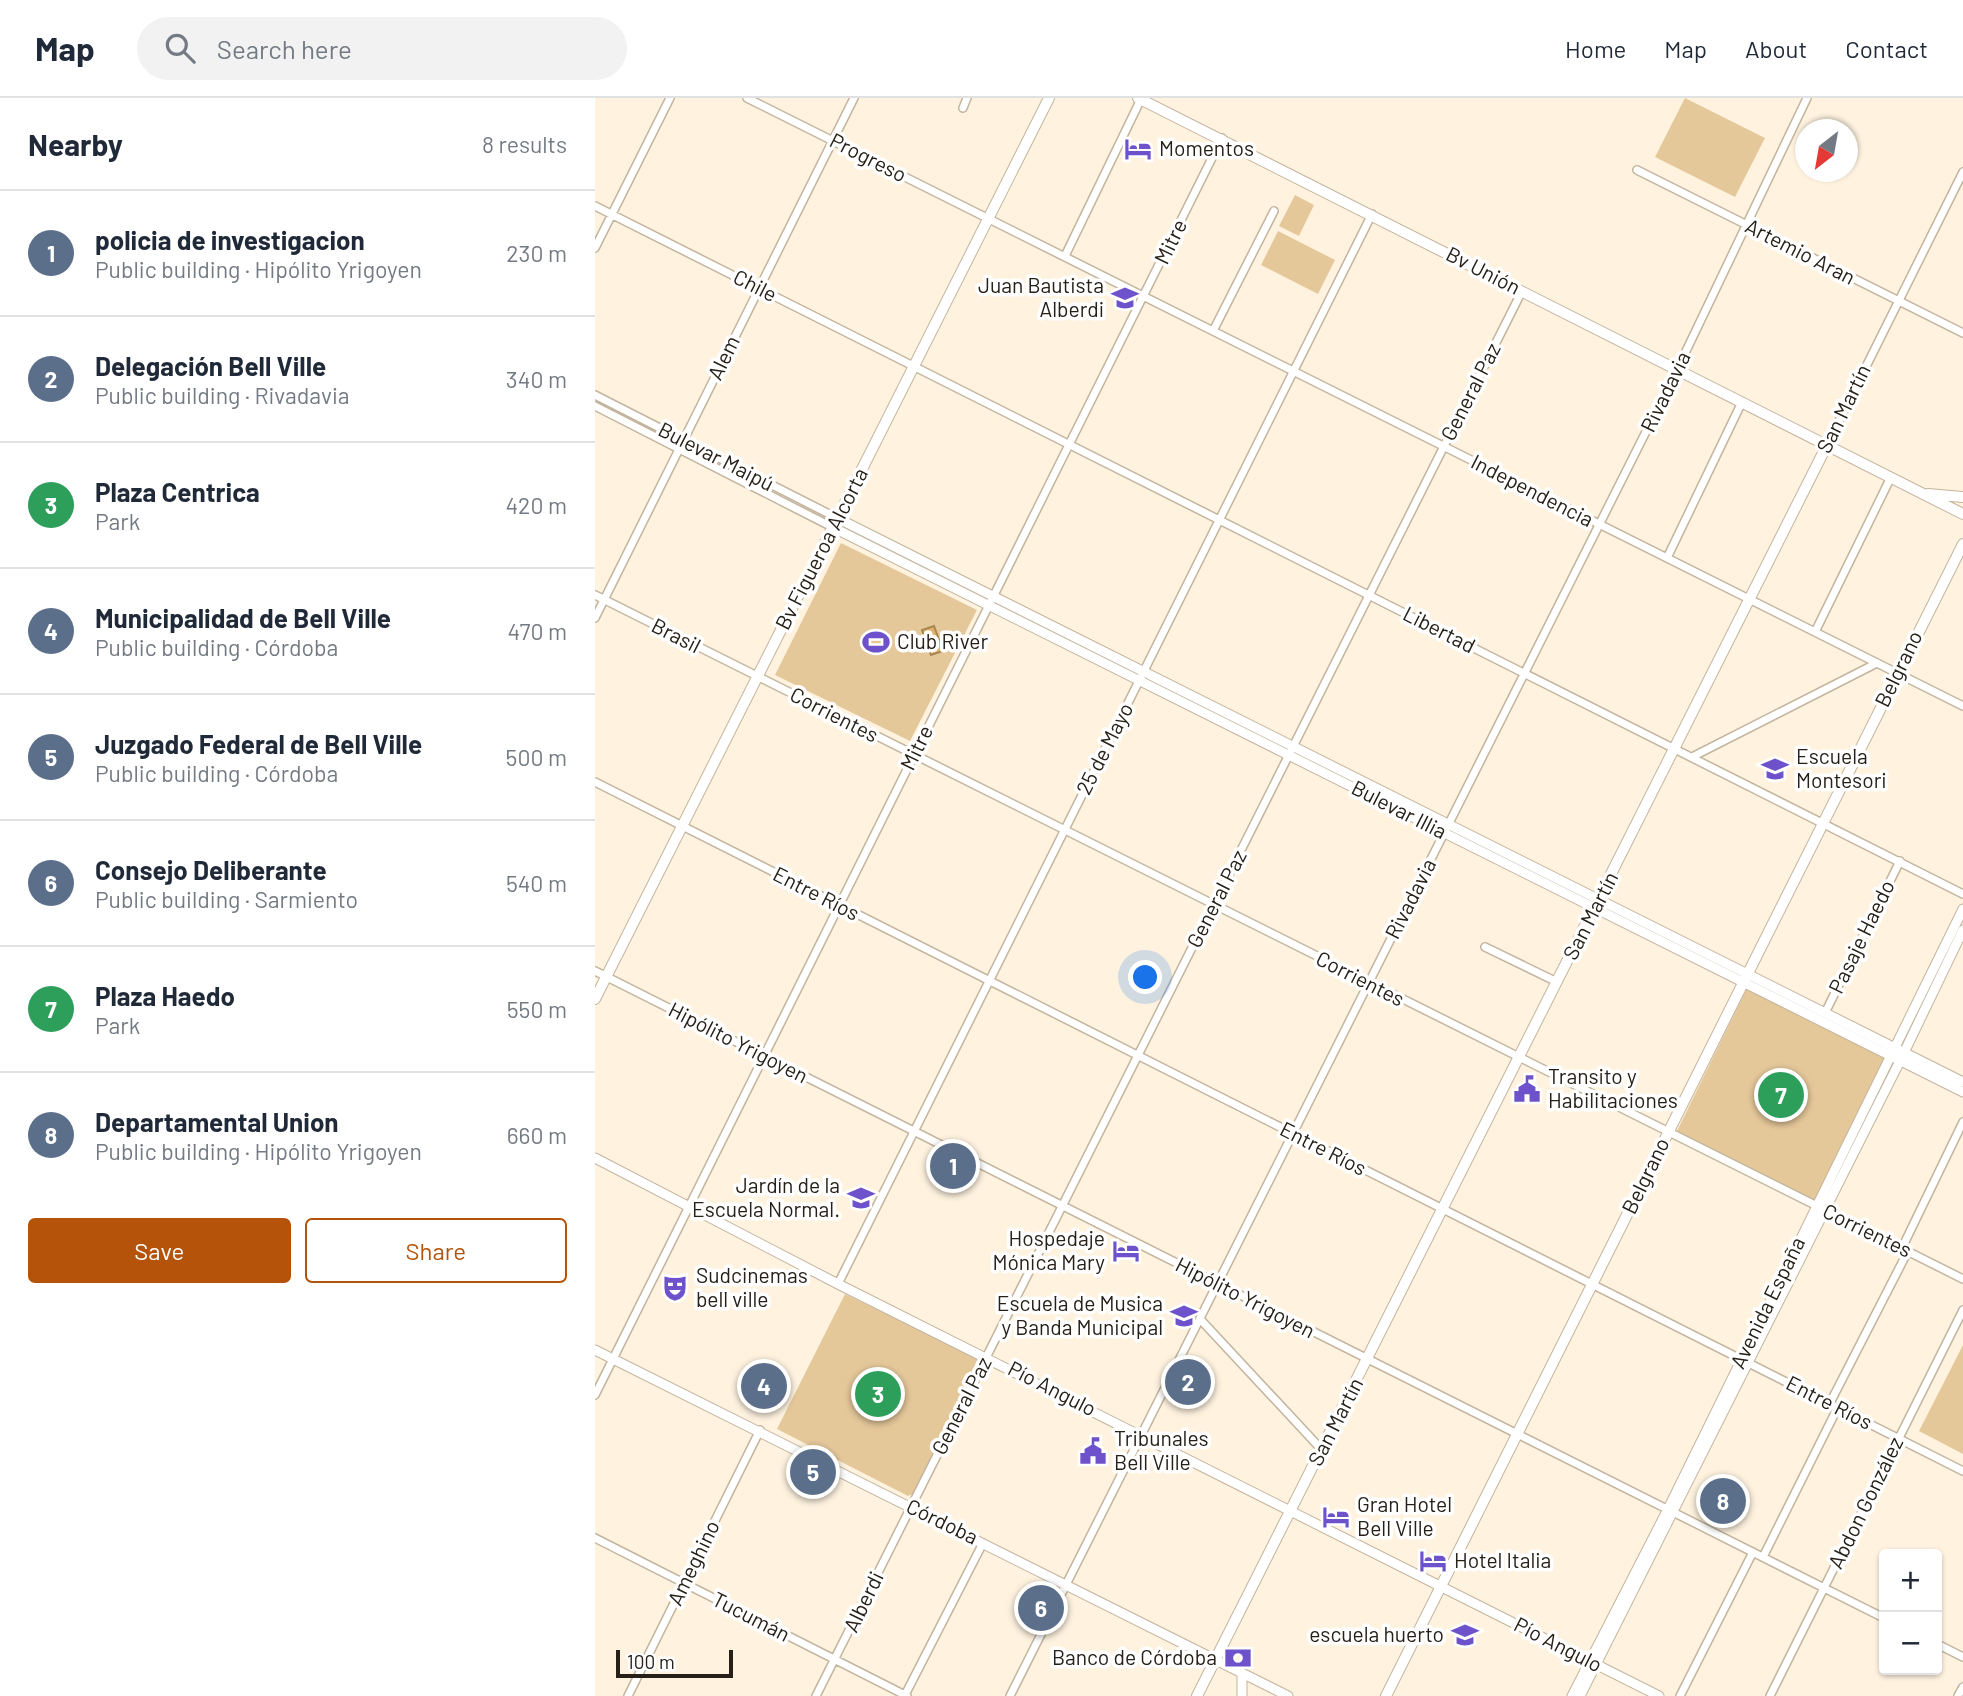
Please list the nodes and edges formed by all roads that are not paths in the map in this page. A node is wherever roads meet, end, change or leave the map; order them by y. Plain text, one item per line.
1 (670, 98) edge
2 (747, 98) edge
3 (854, 98) edge
4 (967, 98) edge
5 (1049, 98) edge
6 (1807, 98) edge
7 (1140, 99) edge
8 (963, 108) dead end
9 (1222, 138) junction
10 (833, 141) junction
11 (1637, 170) dead end
12 (1963, 172) edge
13 (595, 206) edge
14 (1274, 211) dead end
15 (1373, 214) junction
16 (612, 215) junction
17 (988, 219) junction
18 (1747, 225) junction
19 (595, 248) edge
20 (1065, 256) junction
21 (759, 288) junction
22 (1523, 291) junction
23 (1144, 296) junction
24 (1898, 300) junction
25 (1214, 329) junction
26 (1963, 333) edge
27 (914, 366) junction
28 (1677, 370) junction
29 (1294, 372) junction
30 (595, 395) edge
31 (1742, 402) junction
32 (595, 406) edge
33 (684, 440) junction
34 (1068, 444) junction
35 (1827, 445) junction
36 (1444, 447) junction
37 (679, 449) junction
38 (1892, 477) junction
39 (1921, 492) junction
40 (1963, 497) edge
41 (1963, 504) edge
42 (1963, 515) edge
43 (1220, 520) junction
44 (836, 523) junction
45 (1599, 524) junction
46 (1963, 544) edge
47 (1667, 558) junction
48 (595, 595) edge
49 (1370, 595) junction
50 (1748, 599) junction
51 (604, 600) junction
52 (990, 600) junction
53 (595, 618) edge
54 (1815, 632) junction
55 (1877, 663) junction
56 (1525, 673) junction
57 (1897, 673) junction
58 (1141, 676) junction
59 (758, 677) junction
60 (1963, 706) edge
61 (1675, 748) junction
62 (1291, 751) junction
63 (913, 755) junction
64 (1692, 757) junction
65 (595, 782) edge
66 (1823, 823) junction
67 (683, 827) junction
68 (1446, 829) junction
69 (1064, 830) junction
70 (1900, 861) junction
71 (1963, 894) edge
72 (1597, 904) junction
73 (839, 905) junction
74 (1213, 905) junction
75 (1963, 909) edge
76 (1963, 930) edge
77 (1485, 947) dead end
78 (595, 971) edge
79 (606, 977) junction
80 (1746, 979) junction
81 (988, 981) junction
82 (1557, 982) junction
83 (1369, 984) junction
84 (595, 999) edge
85 (1825, 1013) junction
86 (1898, 1055) junction
87 (764, 1056) junction
88 (1138, 1056) junction
89 (1519, 1059) junction
90 (1963, 1082) edge
91 (1963, 1092) edge
92 (1963, 1122) edge
93 (913, 1131) junction
94 (1668, 1131) junction
95 (1293, 1134) junction
96 (595, 1158) edge
97 (689, 1206) junction
98 (1062, 1206) junction
99 (1820, 1208) junction
100 (1442, 1209) junction
101 (1905, 1250) junction
102 (1963, 1279) edge
103 (838, 1284) junction
104 (1218, 1284) junction
105 (1593, 1285) junction
106 (1963, 1310) edge
107 (1200, 1319) junction
108 (595, 1350) edge
109 (987, 1356) junction
110 (613, 1359) junction
111 (1368, 1359) junction
112 (1744, 1361) junction
113 (595, 1395) edge
114 (1834, 1405) junction
115 (760, 1430) junction
116 (1142, 1434) junction
117 (1518, 1435) junction
118 (1898, 1438) junction
119 (1322, 1450) junction
120 (1963, 1471) edge
121 (911, 1507) junction
122 (1290, 1509) junction
123 (1671, 1511) junction
124 (595, 1538) edge
125 (983, 1543) junction
126 (1753, 1552) junction
127 (1763, 1557) junction
128 (684, 1583) junction
129 (1067, 1584) junction
130 (1442, 1586) junction
131 (1825, 1588) junction
132 (1879, 1615) edge
133 (1942, 1646) edge
134 (1963, 1657) edge
135 (1217, 1659) junction
136 (835, 1660) junction
137 (1593, 1663) junction
138 (1242, 1673) junction
139 (1963, 1687) edge
140 (906, 1695) edge
141 (628, 1696) edge
142 (817, 1696) edge
143 (1010, 1696) edge
144 (1198, 1696) edge
145 (1242, 1696) edge
146 (1287, 1696) edge
147 (1386, 1696) edge
148 (1572, 1696) edge
149 (1580, 1696) edge
150 (1660, 1696) edge
151 (1680, 1696) edge
152 (1770, 1696) edge
153 (1958, 1696) edge

1 - 16 street
2 - 10 street, Progreso
3 - 10 street, Alem
4 - 8 street
5 - 17 main road, Bv Figueroa Alcorta
6 - 18 street, Rivadavia
7 - 9 main road, Bv Unión
7 - 20 street
9 - 15 main road, Bv Unión
9 - 23 street, Mitre
10 - 17 street, Progreso
10 - 21 street, Alem
11 - 18 street, Artemio Aran
12 - 24 street, San Martín
13 - 16 street, Chile
14 - 25 street
15 - 22 main road, Bv Unión
15 - 29 street, 25 de Mayo
16 - 19 street
16 - 21 street, Chile
17 - 20 street, Independencia
17 - 27 main road, Bv Figueroa Alcorta
18 - 24 street, Artemio Aran
18 - 28 street, Rivadavia
20 - 23 street, Independencia
21 - 27 street, Chile
21 - 33 street, Alem
22 - 28 main road, Bv Unión
22 - 36 street, General Paz
23 - 25 street, Independencia
23 - 34 street, Mitre
24 - 26 street, Artemio Aran
24 - 35 street, San Martín
25 - 29 street, Independencia
27 - 34 street, Libertad
27 - 44 main road, Bv Figueroa Alcorta
28 - 31 main road, Bv Unión
28 - 45 street, Rivadavia
29 - 36 street, Independencia
29 - 43 street, 25 de Mayo
30 - 33 street, Bulevar Maipú
31 - 35 main road, Bv Unión
31 - 47 street
32 - 37 street, Bulevar Maipú
33 - 37 street, Alem
33 - 44 street, Bulevar Maipú
34 - 43 street, Libertad
34 - 52 street, Mitre
35 - 38 main road, Bv Unión
35 - 50 main road, San Martín
36 - 45 street, Independencia
36 - 49 street, General Paz
37 - 44 street, Bulevar Maipú
37 - 51 street, Alem
38 - 39 main road, Bv Unión
38 - 54 street
39 - 40 main road
39 - 42 main road, Bv Unión
41 - 42 main road
43 - 49 street, Libertad
43 - 58 street, 25 de Mayo
44 - 52 street, Bulevar Illia
44 - 59 main road, Bv Figueroa Alcorta
45 - 47 street, Independencia
45 - 56 street, Rivadavia
46 - 57 main road, Belgrano
47 - 50 street, Independencia
48 - 51 street, Brasil
49 - 56 street, Libertad
49 - 62 street, General Paz
50 - 54 street, Independencia
50 - 61 main road, San Martín
51 - 53 street, Alem
51 - 59 street, Brasil
52 - 58 street, Bulevar Illia
52 - 63 street, Mitre
54 - 55 street, Independencia
55 - 57 street, Independencia
55 - 64 street
56 - 61 street, Libertad
56 - 68 street, Rivadavia
57 - 60 street, Independencia
57 - 66 main road, Belgrano
58 - 62 street, Bulevar Illia
58 - 69 street, 25 de Mayo
59 - 63 street, Corrientes
59 - 67 main road, Bv Figueroa Alcorta
61 - 64 street, Libertad
61 - 72 main road, San Martín
62 - 68 street, Bulevar Illia
62 - 74 street, General Paz
63 - 69 street, Corrientes
63 - 73 street, Mitre
64 - 66 street, Libertad
65 - 67 street, Entre Ríos
66 - 70 street, Libertad
66 - 80 main road, Belgrano
67 - 73 street, Entre Ríos
67 - 79 main road, Bv Figueroa Alcorta
68 - 72 street, Bulevar Illia
68 - 83 street, Rivadavia
69 - 74 street, Corrientes
69 - 81 street, 25 de Mayo
70 - 71 street, Libertad
70 - 85 street, Pasaje Haedo
72 - 80 street, Bulevar Illia
72 - 82 main road, San Martín
73 - 81 street, Entre Ríos
73 - 87 street, Mitre
74 - 83 street, Corrientes
74 - 88 street, General Paz
75 - 86 street, Avenida España
76 - 86 street, Avenida España
77 - 82 street
78 - 79 street, Hipólito Yrigoyen
79 - 84 main road, Bv Figueroa Alcorta
79 - 87 street, Hipólito Yrigoyen
80 - 85 street, Bulevar Illia
80 - 86 street, Bulevar Illia
80 - 94 main road, Belgrano
81 - 88 street, Entre Ríos
81 - 93 street, 25 de Mayo
82 - 89 main road, San Martín
83 - 89 street, Corrientes
83 - 95 street, Rivadavia
85 - 86 street, Bulevar Illia
86 - 90 street, Bulevar Illia
86 - 91 street, Bulevar Illia
86 - 99 street, Avenida España
87 - 93 street, Hipólito Yrigoyen
87 - 97 street, Mitre
88 - 95 street, Entre Ríos
88 - 98 street, General Paz
89 - 94 street, Corrientes
89 - 100 main road, San Martín
92 - 101 street
93 - 98 street, Hipólito Yrigoyen
93 - 103 street, 25 de Mayo
94 - 99 street, Corrientes
94 - 105 main road, Belgrano
95 - 100 street, Entre Ríos
95 - 104 street, Rivadavia
96 - 97 street, Pío Angulo
97 - 103 street, Pío Angulo
97 - 110 street, Mitre
98 - 104 street, Hipólito Yrigoyen
98 - 109 street, General Paz
99 - 101 street, Corrientes
99 - 112 street, Avenida España
100 - 105 street, Entre Ríos
100 - 111 main road, San Martín
101 - 102 street, Corrientes
101 - 114 street
103 - 109 street, Pío Angulo
104 - 107 street, Rivadavia
104 - 111 street, Hipólito Yrigoyen
105 - 112 street, Entre Ríos
105 - 117 main road, Belgrano
106 - 118 street, Abdon González
107 - 116 street, Rivadavia
107 - 119 street
108 - 110 street, Córdoba
109 - 116 street, Pío Angulo
109 - 121 street, General Paz
110 - 113 street, Mitre
110 - 115 street, Córdoba
111 - 117 street, Hipólito Yrigoyen
111 - 119 main road, San Martín
112 - 114 street, Entre Ríos
112 - 123 street, Avenida España
114 - 118 street, Entre Ríos
114 - 127 street
115 - 121 street, Córdoba
115 - 128 street, Ameghino
116 - 122 street, Pío Angulo
116 - 129 street, Rivadavia
117 - 123 street, Hipólito Yrigoyen
117 - 130 main road, Belgrano
118 - 120 street, Entre Ríos
118 - 131 street, Abdon González
119 - 122 main road, San Martín
121 - 125 street, Córdoba
121 - 136 street, Alberdi
122 - 130 street, Pío Angulo
122 - 135 main road, San Martín
123 - 126 street, Hipólito Yrigoyen
123 - 137 street, Avenida España
124 - 128 street, Tucumán
125 - 129 street, Córdoba
125 - 140 street
126 - 127 street, Hipólito Yrigoyen
126 - 151 street
127 - 131 street, Hipólito Yrigoyen
128 - 136 street, Tucumán
128 - 141 street, Ameghino
129 - 135 street, Córdoba
129 - 143 street, Rivadavia
130 - 137 street, Pío Angulo
130 - 147 main road, Belgrano
131 - 132 street, Hipólito Yrigoyen
131 - 152 street, Abdon González
133 - 134 street
135 - 138 street, Córdoba
135 - 144 main road, San Martín
136 - 140 street, Tucumán
136 - 142 street, Alberdi
137 - 148 street, Avenida España
137 - 149 street, Avenida España
137 - 150 street, Pío Angulo
138 - 145 street
138 - 146 street, Córdoba
139 - 153 street

